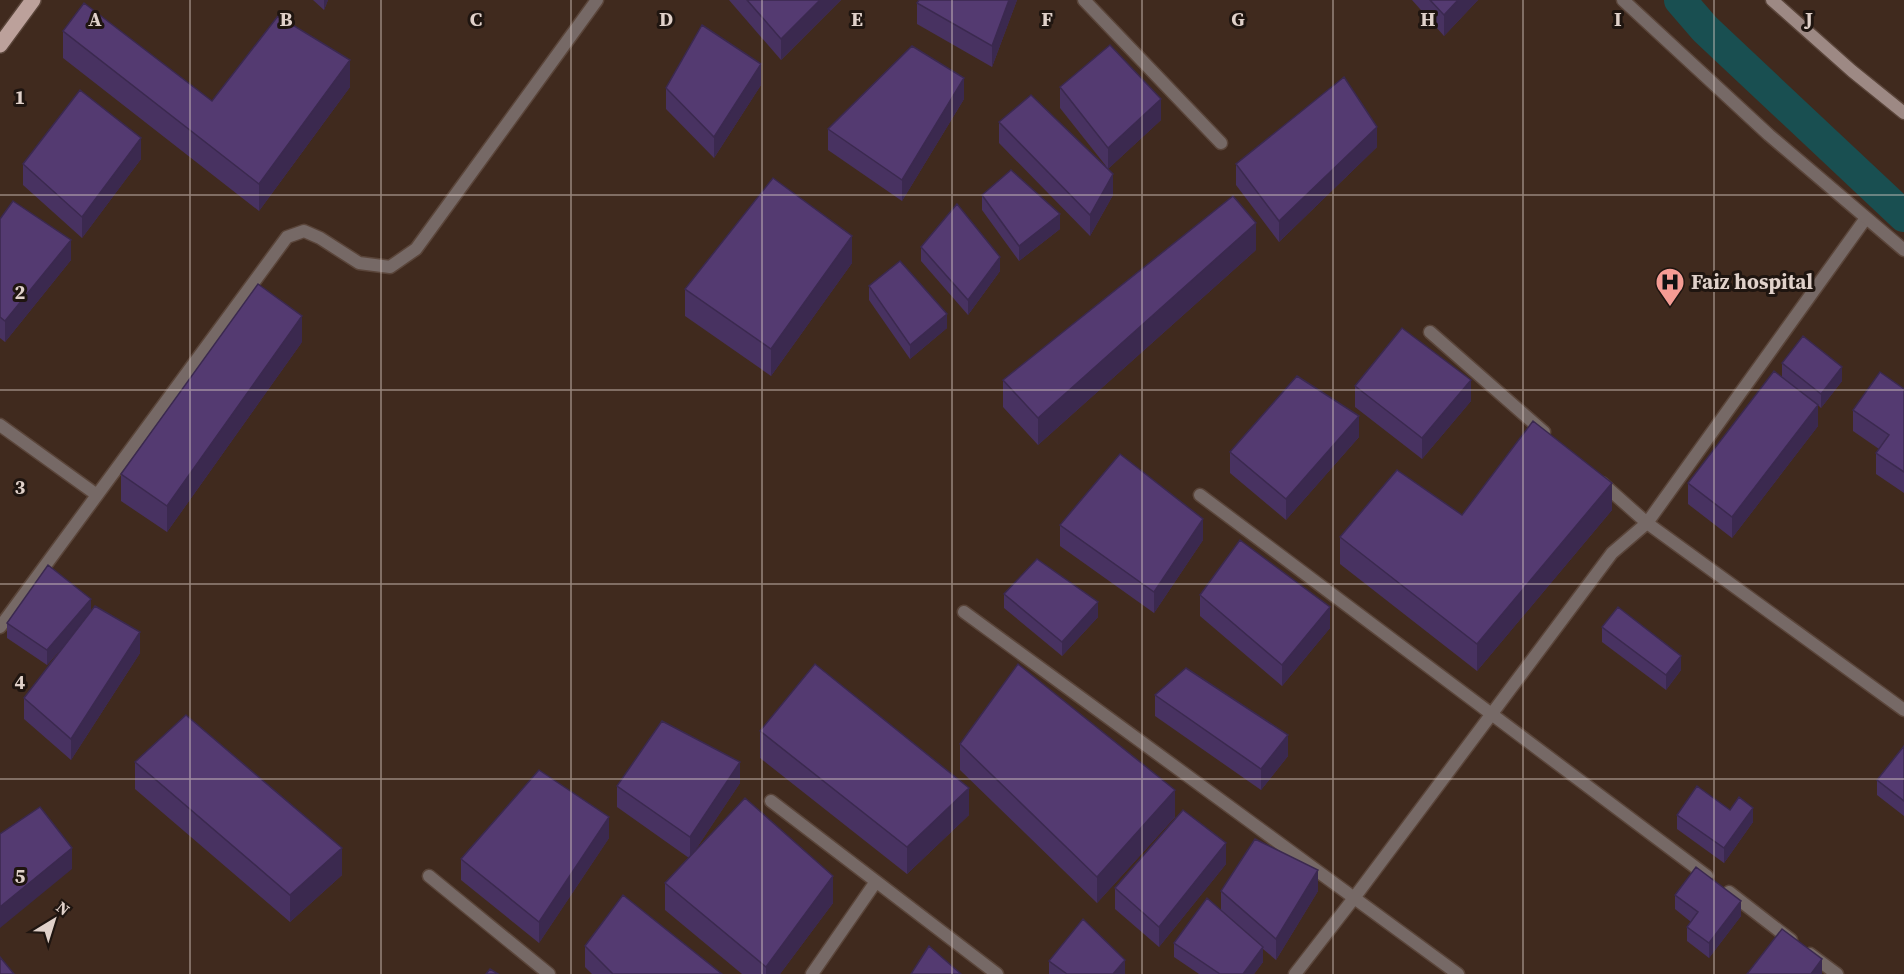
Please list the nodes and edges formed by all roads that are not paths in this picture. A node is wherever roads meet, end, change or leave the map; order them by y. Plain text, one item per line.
1 (33, 0) edge
2 (597, 0) edge
3 (1084, 0) edge
4 (1623, 0) edge
5 (1773, 0) edge
6 (0, 45) edge
7 (1904, 112) edge
8 (1221, 143) dead end
9 (1866, 218) junction
10 (1904, 250) edge
11 (1430, 332) dead end
12 (0, 425) edge
13 (1551, 439) edge
14 (1595, 477) edge
15 (97, 495) junction
16 (1200, 495) dead end
17 (1647, 523) junction
18 (964, 612) dead end
19 (0, 627) edge
20 (1904, 710) edge
21 (1492, 714) junction
22 (771, 801) dead end
23 (429, 876) dead end
24 (875, 883) junction
25 (1354, 898) junction
26 (549, 974) edge
27 (812, 974) edge
28 (997, 974) edge
29 (1295, 974) edge
30 (1458, 974) edge
31 (1837, 974) edge

1 - 6 main road
2 - 15 street
3 - 8 street
4 - 9 street
5 - 7 main road
9 - 10 street
9 - 17 street
11 - 13 street
12 - 15 street
14 - 17 street
15 - 19 street
16 - 21 street
17 - 20 street
17 - 21 street
18 - 25 street
21 - 25 street
21 - 31 street
22 - 24 street
23 - 26 street
24 - 27 street
24 - 28 street
25 - 29 street
25 - 30 street

